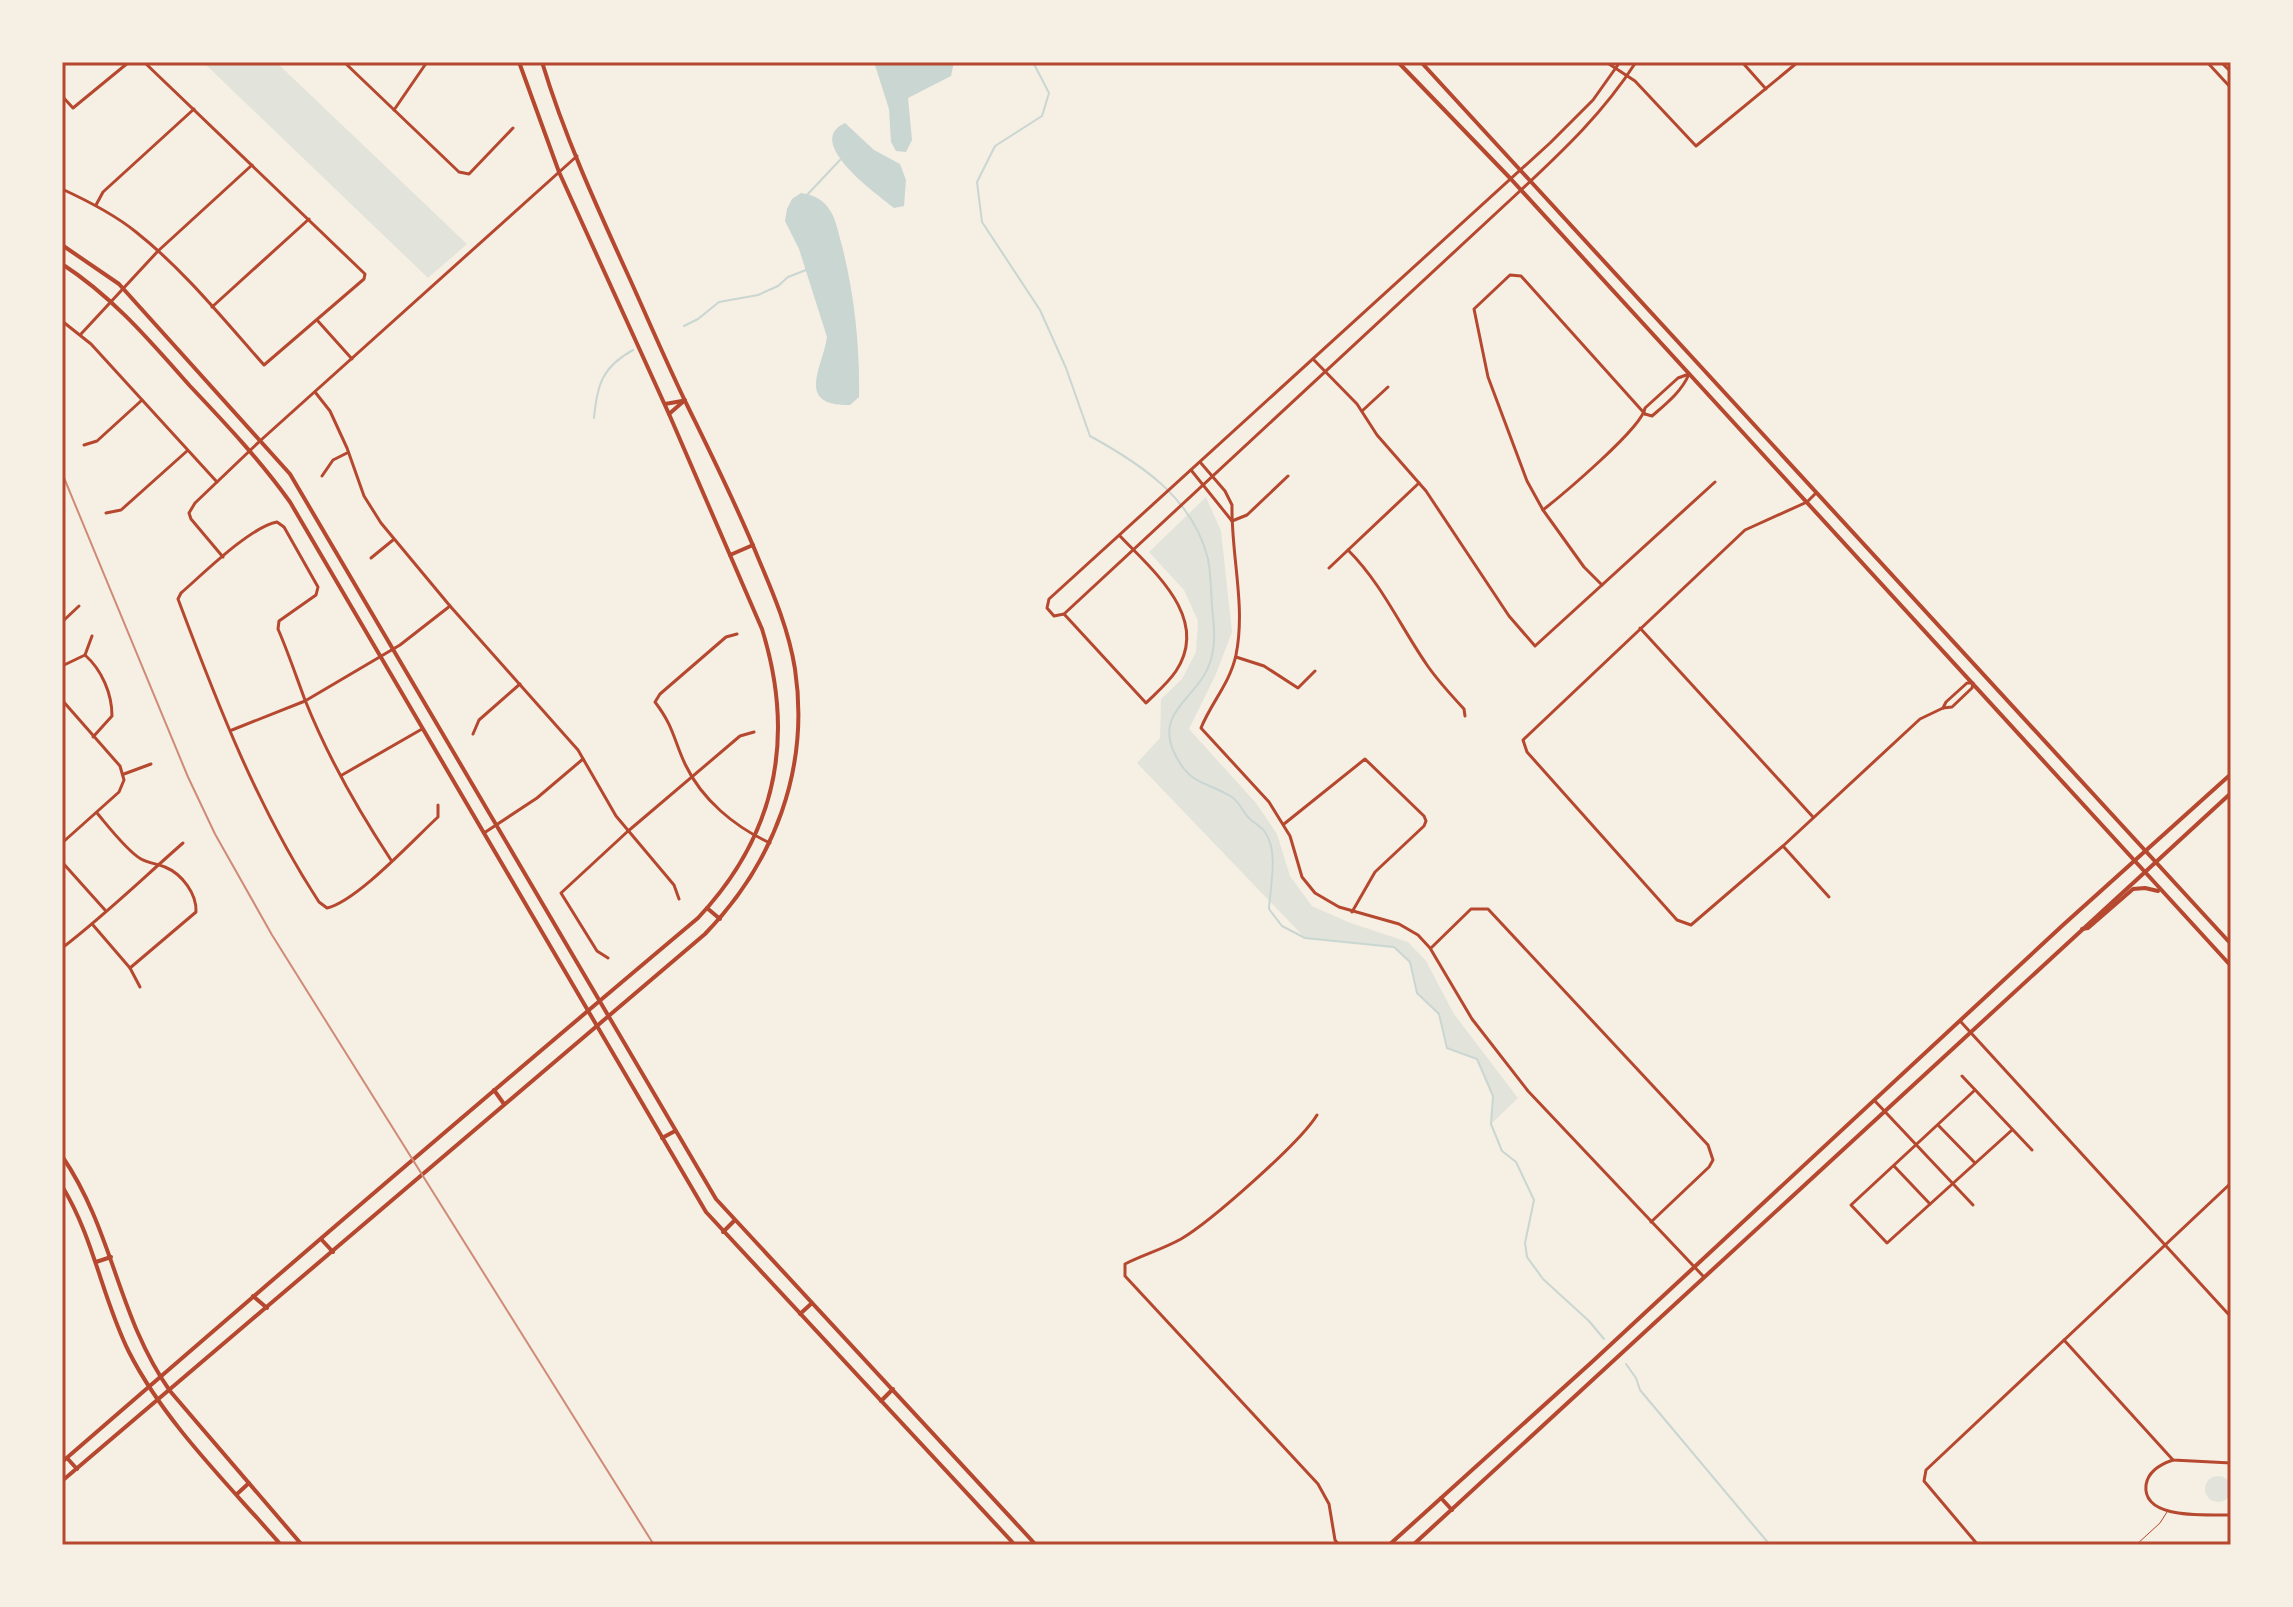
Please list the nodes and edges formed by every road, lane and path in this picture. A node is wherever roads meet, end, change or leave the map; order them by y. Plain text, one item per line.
1 (129, 62) edge
2 (144, 62) edge
3 (344, 62) edge
4 (427, 62) edge
5 (519, 62) edge
6 (542, 62) edge
7 (1398, 62) edge
8 (1421, 62) edge
9 (1606, 62) edge
10 (1620, 62) edge
11 (1636, 62) edge
12 (1742, 62) edge
13 (1798, 62) edge
14 (2207, 62) edge
15 (2221, 62) edge
16 (1616, 68) junction
17 (2231, 72) edge
18 (1627, 75) junction
19 (2231, 88) edge
20 (1766, 89) junction
21 (62, 96) edge
22 (194, 109) junction
23 (394, 110) junction
24 (513, 128) dead end
25 (577, 156) junction
26 (252, 165) junction
27 (1519, 169) junction
28 (559, 172) junction
29 (1510, 178) junction
30 (1530, 181) junction
31 (62, 189) edge
32 (1521, 190) junction
33 (96, 205) junction
34 (309, 219) junction
35 (62, 245) edge
36 (158, 251) junction
37 (62, 264) edge
38 (122, 287) junction
39 (111, 300) junction
40 (212, 307) junction
41 (317, 320) junction
42 (62, 321) edge
43 (81, 334) junction
44 (1313, 358) junction
45 (352, 359) junction
46 (1699, 365) junction
47 (1325, 372) junction
48 (1689, 374) junction
49 (1388, 387) dead end
50 (315, 392) junction
51 (142, 400) junction
52 (685, 400) junction
53 (665, 404) junction
54 (1362, 411) junction
55 (669, 414) junction
56 (1645, 414) junction
57 (261, 440) junction
58 (84, 445) dead end
59 (188, 450) junction
60 (250, 451) junction
61 (349, 453) junction
62 (1200, 462) junction
63 (1191, 470) junction
64 (1212, 475) junction
65 (322, 476) dead end
66 (1288, 476) dead end
67 (1715, 482) dead end
68 (218, 483) junction
69 (1203, 483) junction
70 (1419, 483) junction
71 (1816, 493) junction
72 (1229, 499) junction
73 (1807, 502) junction
74 (1219, 506) junction
75 (1543, 510) junction
76 (106, 513) dead end
77 (1232, 521) junction
78 (1120, 536) junction
79 (394, 539) junction
80 (753, 545) junction
81 (1132, 549) junction
82 (1348, 550) junction
83 (730, 555) junction
84 (223, 557) junction
85 (371, 558) dead end
86 (1329, 568) dead end
87 (1602, 585) junction
88 (79, 606) dead end
89 (450, 606) junction
90 (1064, 614) junction
91 (62, 622) edge
92 (1640, 628) junction
93 (737, 634) dead end
94 (92, 636) dead end
95 (393, 649) junction
96 (85, 655) junction
97 (381, 657) junction
98 (1236, 657) junction
99 (62, 666) edge
100 (1315, 671) dead end
101 (1982, 674) junction
102 (1973, 683) junction
103 (520, 684) junction
104 (62, 700) edge
105 (305, 701) junction
106 (1943, 708) junction
107 (1465, 716) dead end
108 (423, 729) junction
109 (232, 731) junction
110 (754, 732) dead end
111 (473, 734) dead end
112 (93, 737) junction
113 (584, 758) junction
114 (151, 764) dead end
115 (124, 774) junction
116 (2231, 774) edge
117 (342, 775) junction
118 (692, 777) junction
119 (2222, 781) junction
120 (2231, 792) edge
121 (438, 805) dead end
122 (97, 813) junction
123 (1814, 818) junction
124 (1284, 824) junction
125 (497, 826) junction
126 (627, 832) junction
127 (484, 833) junction
128 (755, 836) junction
129 (62, 843) edge
130 (183, 843) dead end
131 (770, 843) junction
132 (1783, 846) junction
133 (2146, 852) junction
134 (391, 860) junction
135 (2134, 861) junction
136 (62, 862) edge
137 (2156, 863) junction
138 (158, 865) junction
139 (2144, 873) junction
140 (2166, 896) junction
141 (1829, 897) dead end
142 (679, 899) dead end
143 (707, 908) junction
144 (105, 910) junction
145 (1352, 912) junction
146 (550, 918) junction
147 (720, 919) junction
148 (93, 925) junction
149 (538, 925) junction
150 (2080, 929) junction
151 (2231, 944) edge
152 (62, 948) edge
153 (1430, 948) junction
154 (2221, 955) junction
155 (2231, 956) edge
156 (608, 958) dead end
157 (2231, 966) edge
158 (130, 968) junction
159 (140, 987) dead end
160 (599, 1001) junction
161 (588, 1010) junction
162 (608, 1016) junction
163 (1959, 1020) junction
164 (596, 1025) junction
165 (1969, 1031) junction
166 (1962, 1076) dead end
167 (494, 1090) junction
168 (1975, 1090) junction
169 (1873, 1100) junction
170 (505, 1105) junction
171 (1884, 1111) junction
172 (1317, 1115) dead end
173 (1938, 1125) junction
174 (2012, 1130) junction
175 (675, 1131) junction
176 (662, 1138) junction
177 (1916, 1145) junction
178 (2032, 1150) dead end
179 (62, 1156) edge
180 (1975, 1163) junction
181 (1894, 1166) junction
182 (1796, 1172) junction
183 (1805, 1182) junction
184 (2231, 1183) edge
185 (1953, 1184) junction
186 (62, 1186) edge
187 (1930, 1204) junction
188 (1973, 1205) dead end
189 (734, 1221) junction
190 (1651, 1222) junction
191 (723, 1232) junction
192 (321, 1239) junction
193 (2165, 1244) junction
194 (333, 1252) junction
195 (111, 1257) junction
196 (96, 1262) junction
197 (1693, 1266) junction
198 (1703, 1276) junction
199 (253, 1296) junction
200 (812, 1303) junction
201 (267, 1308) junction
202 (800, 1314) junction
203 (2231, 1317) edge
204 (2063, 1339) junction
205 (161, 1378) junction
206 (1565, 1386) junction
207 (149, 1389) junction
208 (893, 1389) junction
209 (170, 1391) junction
210 (1574, 1396) junction
211 (157, 1401) junction
212 (881, 1401) junction
213 (67, 1458) junction
214 (2173, 1460) junction
215 (62, 1462) edge
216 (2231, 1463) edge
217 (77, 1469) junction
218 (62, 1481) edge
219 (249, 1483) junction
220 (237, 1494) junction
221 (1441, 1498) junction
222 (1452, 1510) junction
223 (2167, 1512) junction
224 (2231, 1515) edge
225 (281, 1545) edge
226 (302, 1545) edge
227 (1015, 1545) edge
228 (1036, 1545) edge
229 (1339, 1545) edge
230 (1389, 1545) edge
231 (1413, 1545) edge
232 (1978, 1545) edge
233 (2136, 1545) edge

1 - 21 street
2 - 22 street
3 - 23 street
4 - 23 street
5 - 28 main road
6 - 25 main road
7 - 29 main road
8 - 27 main road
9 - 16 street
10 - 16 street
11 - 18 street
12 - 20 street
13 - 20 street
14 - 19 street
15 - 17 street
16 - 18 street
16 - 27 street
18 - 20 street
18 - 30 street
22 - 26 street
22 - 33 street
23 - 24 street
25 - 28 street
25 - 52 main road
26 - 34 street
26 - 36 street
27 - 29 street
27 - 30 main road
28 - 45 street
28 - 53 main road
29 - 32 main road
29 - 44 street
30 - 32 street
30 - 46 main road
31 - 33 street
32 - 47 street
32 - 48 main road
33 - 36 street
34 - 40 street
34 - 41 street
35 - 38 main road
36 - 38 street
36 - 40 street
37 - 39 main road
38 - 39 street
38 - 57 main road
39 - 43 street
39 - 60 main road
40 - 41 street
41 - 45 street
42 - 43 street
43 - 51 street
44 - 47 street
44 - 62 street
45 - 50 street
46 - 48 main road
46 - 71 main road
47 - 54 street
47 - 64 street
48 - 56 street
48 - 56 street
48 - 73 main road
49 - 54 street
50 - 57 street
50 - 61 street
51 - 58 street
51 - 59 street
52 - 53 main road
52 - 55 main road
52 - 80 main road
53 - 55 main road
54 - 70 street
55 - 83 main road
56 - 75 street
56 - 75 street
57 - 60 street
57 - 95 main road
59 - 68 street
59 - 76 street
60 - 68 street
60 - 97 main road
61 - 65 street
61 - 79 street
62 - 63 street
62 - 64 street
63 - 69 street
63 - 78 street
64 - 69 street
64 - 72 street
66 - 77 street
67 - 87 street
68 - 84 street
69 - 74 street
69 - 81 street
70 - 82 street
70 - 87 street
71 - 73 street
71 - 101 main road
72 - 74 street
72 - 77 street
73 - 92 street
73 - 102 main road
74 - 77 street
75 - 87 street
77 - 98 street
78 - 81 street
78 - 90 street
79 - 85 street
79 - 89 street
80 - 83 main road
80 - 131 main road
81 - 90 street
81 - 90 street
82 - 86 street
82 - 107 street
83 - 128 main road
84 - 105 street
84 - 109 street
88 - 91 street
89 - 95 street
89 - 103 street
92 - 123 street
92 - 132 street
93 - 118 street
94 - 96 street
95 - 97 street
95 - 125 main road
96 - 99 street
96 - 112 street
97 - 105 street
97 - 108 main road
98 - 100 street
98 - 124 street
101 - 102 main road
101 - 133 main road
102 - 106 street
102 - 106 street
102 - 135 main road
103 - 111 street
103 - 113 street
104 - 112 street
105 - 109 street
105 - 117 street
106 - 123 street
108 - 117 street
108 - 127 main road
109 - 134 street
110 - 118 street
112 - 115 street
113 - 125 street
113 - 126 street
114 - 115 street
115 - 122 street
116 - 119 main road
117 - 134 street
118 - 126 street
118 - 128 street
119 - 120 main road
119 - 133 main road
120 - 137 main road
121 - 134 street
122 - 129 street
122 - 138 street
123 - 132 street
124 - 145 street
124 - 145 street
125 - 127 street
125 - 146 main road
126 - 142 street
126 - 156 street
127 - 149 main road
128 - 131 street
128 - 143 main road
130 - 138 street
131 - 147 main road
132 - 141 street
133 - 135 main road
133 - 137 main road
135 - 139 main road
135 - 163 main road
136 - 144 street
137 - 139 main road
137 - 151 main road
138 - 144 street
138 - 158 street
139 - 140 main road
139 - 150 main road
140 - 150 main road
140 - 154 main road
143 - 147 main road
143 - 160 main road
144 - 148 street
145 - 153 street
146 - 149 main road
146 - 160 main road
147 - 162 main road
148 - 152 street
148 - 158 street
149 - 161 main road
150 - 165 main road
153 - 190 street
153 - 190 street
154 - 155 main road
154 - 157 main road
158 - 159 street
160 - 161 main road
160 - 162 main road
161 - 164 main road
161 - 167 main road
162 - 164 main road
162 - 175 main road
163 - 165 street
163 - 169 main road
164 - 170 main road
164 - 176 main road
165 - 171 main road
165 - 193 street
166 - 168 street
167 - 170 main road
167 - 192 main road
168 - 173 street
168 - 174 street
169 - 171 street
169 - 182 main road
170 - 194 main road
171 - 177 street
171 - 183 main road
172 - 229 street
173 - 177 street
173 - 180 street
174 - 178 street
174 - 180 street
175 - 176 main road
175 - 189 main road
176 - 191 main road
177 - 181 street
177 - 185 street
179 - 195 main road
180 - 185 street
181 - 187 street
181 - 187 street
182 - 183 main road
182 - 197 main road
183 - 198 main road
184 - 193 street
185 - 187 street
185 - 188 street
186 - 196 main road
189 - 191 main road
189 - 200 main road
190 - 197 street
191 - 202 main road
192 - 194 main road
192 - 199 main road
193 - 203 street
193 - 204 street
194 - 201 main road
195 - 196 main road
195 - 205 main road
196 - 207 main road
197 - 198 street
197 - 206 main road
198 - 210 main road
199 - 201 main road
199 - 205 main road
200 - 202 main road
200 - 208 main road
201 - 209 main road
202 - 212 main road
204 - 214 street
204 - 232 street
205 - 207 main road
205 - 209 main road
206 - 210 main road
206 - 221 main road
207 - 211 main road
207 - 213 main road
208 - 212 main road
208 - 228 main road
209 - 211 main road
209 - 219 main road
210 - 222 main road
211 - 217 main road
211 - 220 main road
212 - 227 main road
213 - 215 main road
213 - 217 main road
214 - 216 street
214 - 223 street
217 - 218 main road
219 - 220 main road
219 - 226 main road
220 - 225 main road
221 - 222 main road
221 - 230 main road
222 - 231 main road
223 - 224 street
223 - 233 lane

